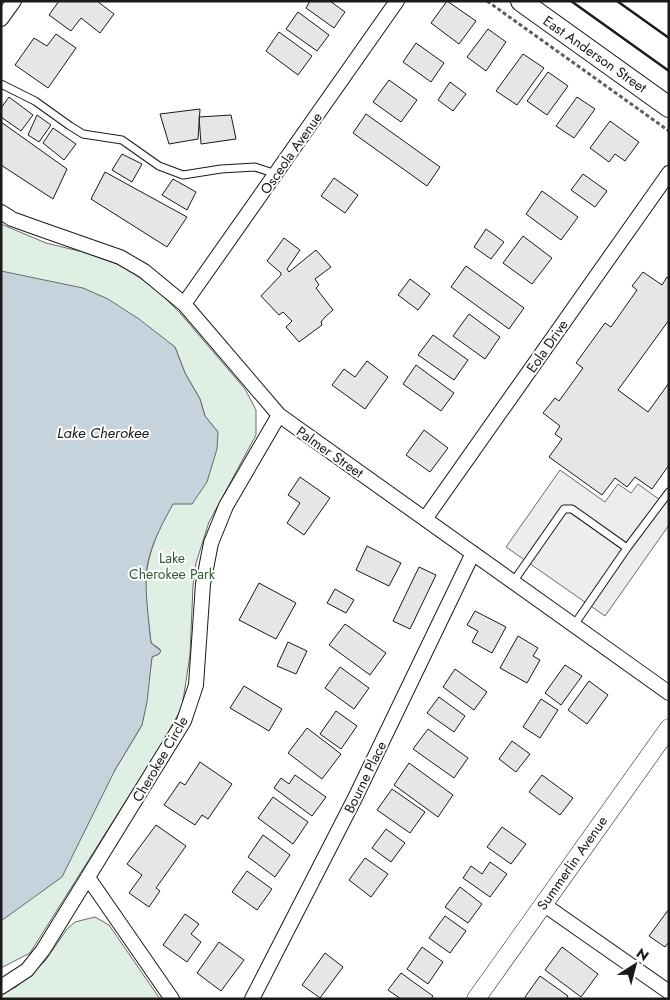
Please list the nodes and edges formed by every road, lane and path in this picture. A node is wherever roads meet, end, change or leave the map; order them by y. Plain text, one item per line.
1 (14, 1) edge
2 (397, 1) edge
3 (487, 1) edge
4 (521, 1) edge
5 (1, 19) edge
6 (1, 84) edge
7 (669, 107) edge
8 (669, 131) edge
9 (669, 173) edge
10 (276, 174) junction
11 (1, 212) edge
12 (184, 304) junction
13 (279, 415) junction
14 (669, 492) edge
15 (425, 518) junction
16 (627, 548) junction
17 (473, 554) junction
18 (513, 582) junction
19 (574, 625) junction
20 (669, 693) edge
21 (669, 728) edge
22 (89, 879) junction
23 (543, 904) junction
24 (1, 987) edge
25 (669, 992) edge
26 (172, 999) edge
27 (252, 999) edge
28 (476, 999) edge

1 - 5 street
2 - 10 street, Osceola Avenue
3 - 8 path
4 - 7 main road, East Anderson Street
6 - 10 lane
9 - 15 street, Eola Drive
10 - 12 street, Osceola Avenue
11 - 12 street, Palmer Street
12 - 13 street, Palmer Street
13 - 15 street, Palmer Street
13 - 22 street, Cherokee Circle
14 - 16 lane
15 - 17 street, Palmer Street
16 - 18 lane
16 - 19 lane
17 - 18 street, Palmer Street
17 - 27 street, Bourne Place
18 - 19 street, Palmer Street
19 - 20 street, Palmer Street
21 - 23 street, Summerlin Avenue
22 - 24 street, Cherokee Circle
22 - 26 street
23 - 25 street
23 - 28 street, Summerlin Avenue

